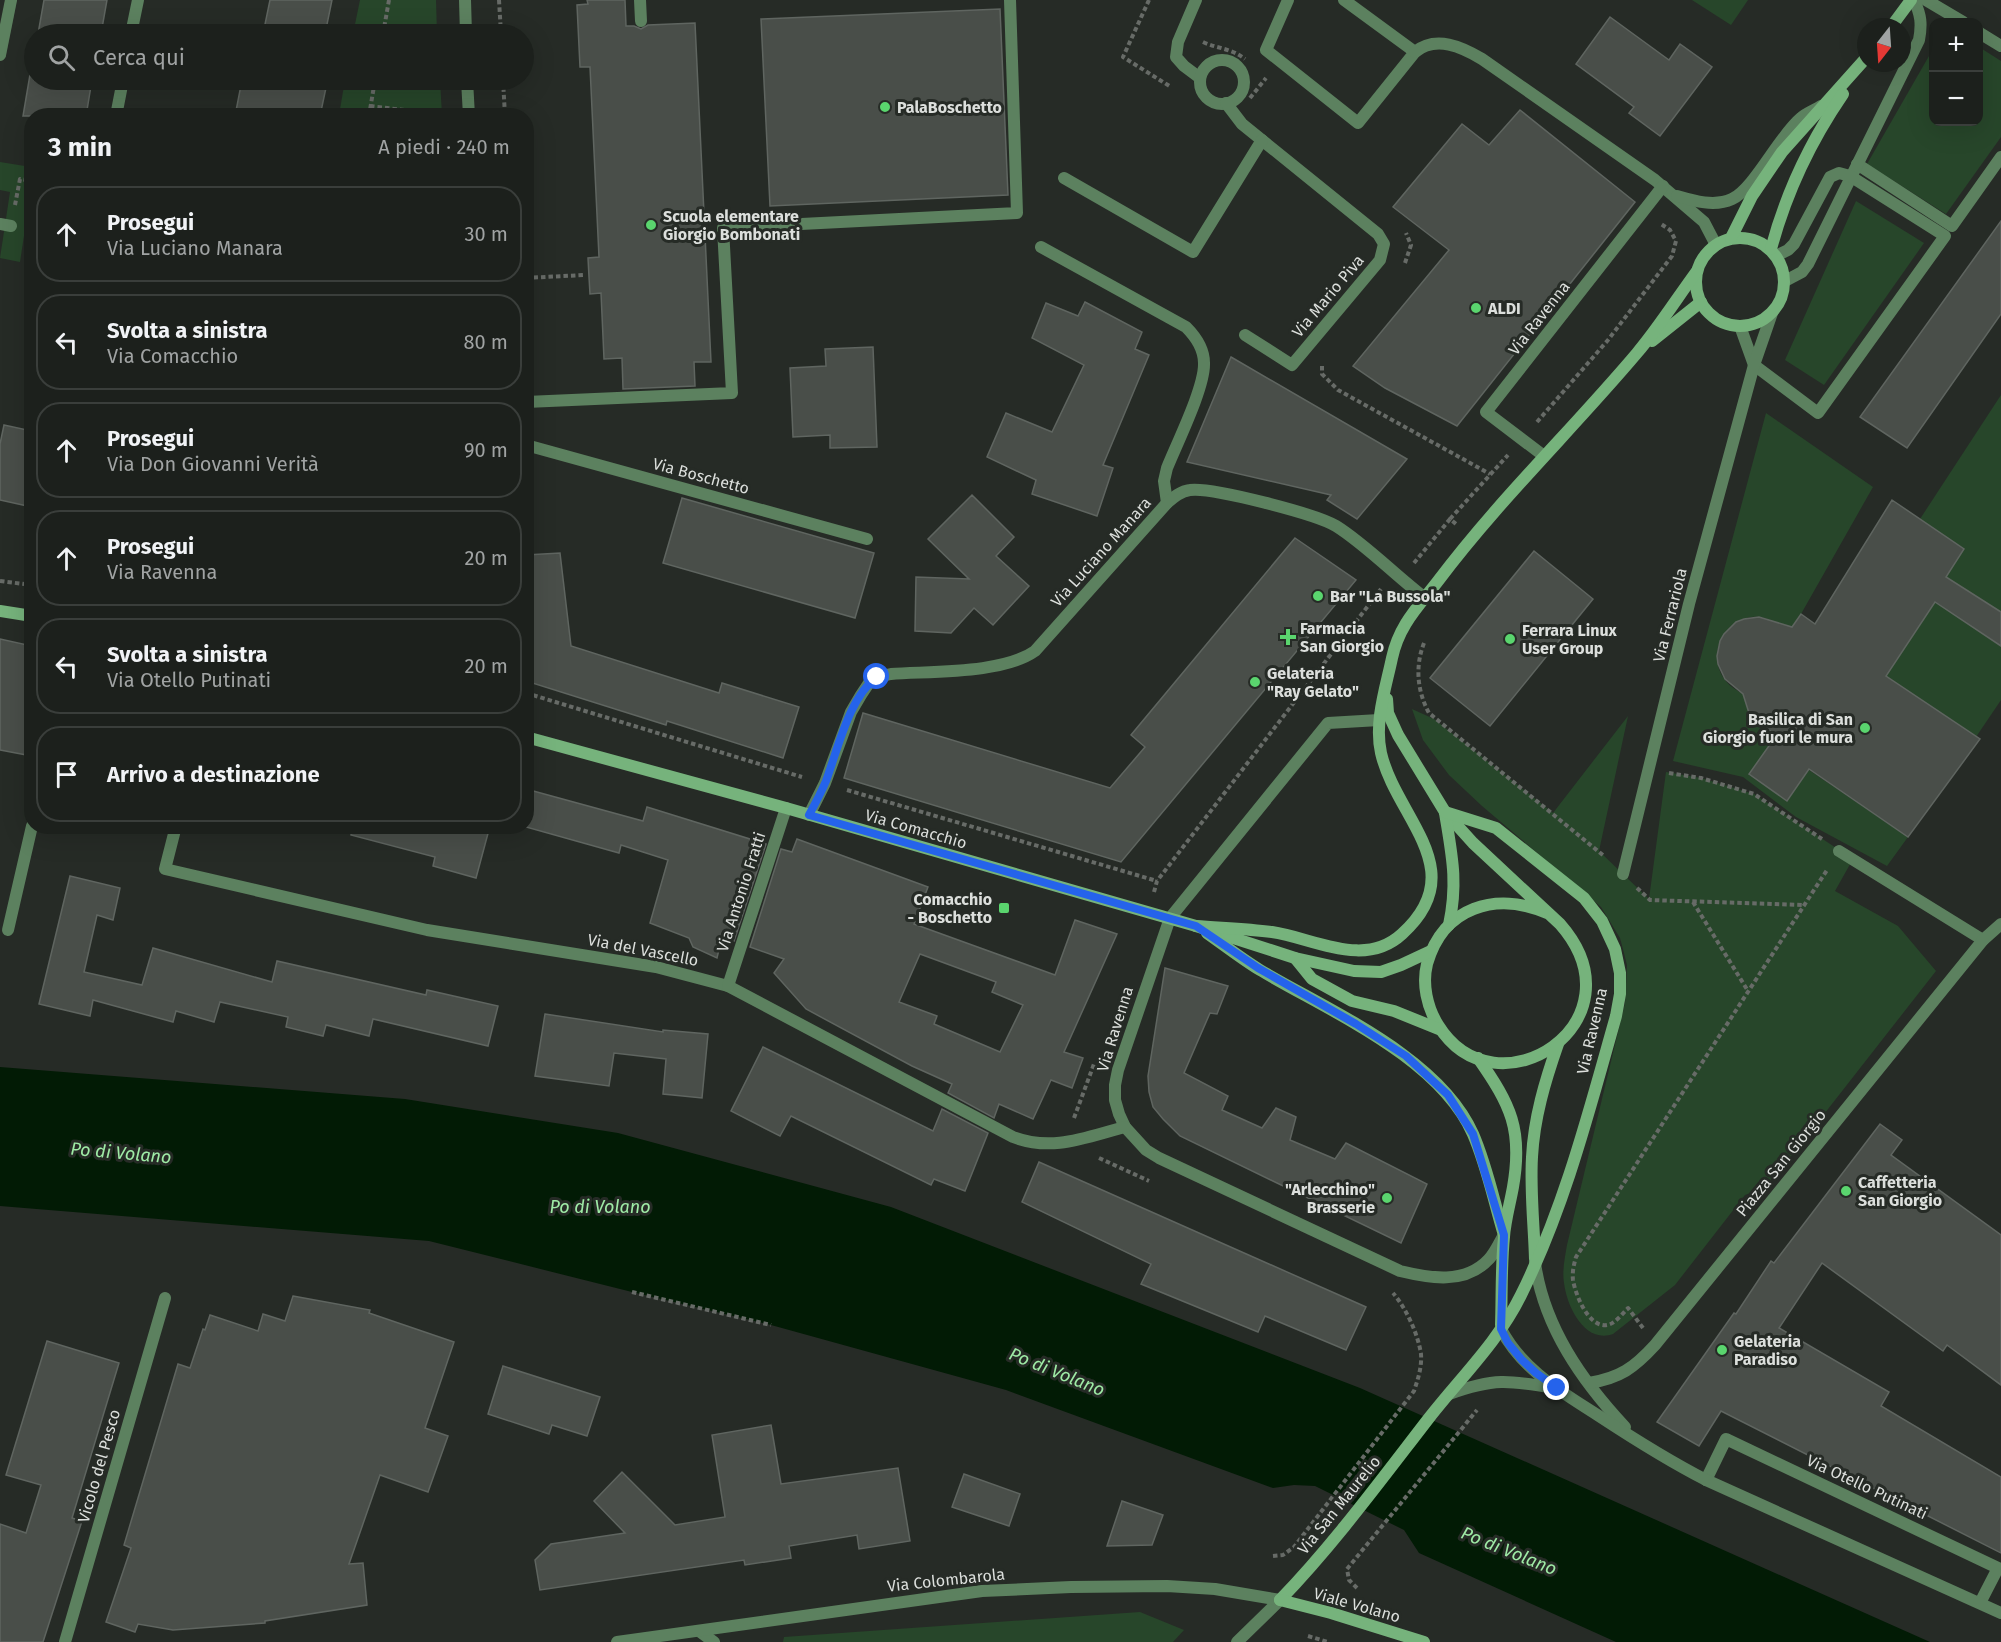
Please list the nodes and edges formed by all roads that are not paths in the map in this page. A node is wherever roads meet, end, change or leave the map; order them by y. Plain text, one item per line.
1 (11, 0) edge
2 (138, 0) edge
3 (465, 0) edge
4 (640, 0) edge
5 (1010, 0) edge
6 (1196, 0) edge
7 (1288, 0) edge
8 (1344, 0) edge
9 (1913, 0) edge
10 (1926, 0) edge
11 (1898, 18) edge
12 (1956, 18) edge
13 (641, 21) dead end
14 (133, 24) edge
15 (466, 24) edge
16 (1983, 35) edge
17 (2001, 46) edge
18 (1415, 52) junction
19 (0, 55) edge
20 (1857, 69) edge
21 (1857, 72) edge
22 (1200, 78) junction
23 (121, 90) edge
24 (468, 90) edge
25 (1226, 103) junction
26 (1825, 104) junction
27 (118, 108) edge
28 (469, 108) edge
29 (1262, 140) junction
30 (2001, 157) edge
31 (1857, 164) junction
32 (1851, 176) junction
33 (1064, 178) dead end
34 (1668, 190) junction
35 (1731, 238) junction
36 (1716, 245) junction
37 (1041, 247) dead end
38 (1774, 253) junction
39 (1697, 271) junction
40 (1785, 281) junction
41 (1701, 302) junction
42 (1772, 313) junction
43 (1740, 326) junction
44 (1245, 335) dead end
45 (1639, 351) junction
46 (1754, 364) junction
47 (534, 402) edge
48 (534, 447) edge
49 (1544, 456) junction
50 (1167, 503) junction
51 (867, 539) dead end
52 (1425, 598) junction
53 (0, 611) edge
54 (24, 615) edge
55 (1386, 686) junction
56 (1379, 720) junction
57 (534, 739) edge
58 (786, 808) junction
59 (1445, 812) junction
60 (809, 815) junction
61 (30, 834) edge
62 (174, 834) edge
63 (1839, 851) road end
64 (1623, 874) road end
65 (1547, 913) junction
66 (1170, 918) junction
67 (1449, 925) junction
68 (1196, 926) junction
69 (2000, 926) edge
70 (8, 930) dead end
71 (1983, 940) junction
72 (1431, 951) junction
73 (1295, 958) junction
74 (728, 986) junction
75 (1441, 1030) junction
76 (1558, 1044) junction
77 (1478, 1058) junction
78 (1125, 1127) junction
79 (1504, 1235) junction
80 (1535, 1263) junction
81 (165, 1298) dead end
82 (1501, 1329) junction
83 (1589, 1383) junction
84 (1557, 1388) junction
85 (1449, 1394) junction
86 (1643, 1444) junction
87 (1706, 1480) junction
88 (1280, 1600) junction
89 (1980, 1603) junction
90 (2001, 1612) edge
91 (699, 1630) junction
92 (1242, 1638) edge
93 (65, 1642) edge
94 (617, 1642) edge
95 (714, 1642) edge
96 (1422, 1642) edge

1 - 19 street
2 - 14 street
3 - 15 street
4 - 13 street
5 - 47 street
6 - 22 street, Via Mario Piva
7 - 18 street
8 - 18 street
9 - 11 main road
9 - 31 street
10 - 12 street
16 - 17 street
18 - 34 street
20 - 26 main road
21 - 38 main road
22 - 25 street, Via Mario Piva
22 - 25 street
23 - 27 street
24 - 28 street
25 - 29 street, Via Mario Piva
26 - 34 street
26 - 35 main road
29 - 33 street
29 - 44 street, Via Mario Piva
30 - 31 street
31 - 32 street
32 - 38 street
32 - 40 street
32 - 46 street
34 - 36 street
34 - 49 street, Via Ravenna
35 - 36 main road, Via Ravenna
35 - 38 main road
36 - 39 main road, Via Ravenna
37 - 50 street, Via Luciano Manara
38 - 40 main road
39 - 41 main road
39 - 45 main road, Via Ravenna
40 - 42 main road
41 - 43 main road
41 - 45 main road, Via Ravenna
42 - 43 main road
42 - 46 street, Via Ferrariola
43 - 46 street
45 - 49 main road, Via Ravenna
46 - 64 street, Via Ferrariola
48 - 51 street, Via Boschetto
49 - 52 main road, Via Ravenna
50 - 52 street
50 - 60 street, Via Luciano Manara
52 - 55 main road, Via Ravenna
53 - 54 main road
55 - 56 main road, Via Ravenna
55 - 59 main road, Via Ravenna
56 - 66 street, Via Ravenna
56 - 68 main road, Via Ravenna
57 - 58 main road, Via Comacchio
58 - 60 main road, Via Comacchio
58 - 74 street, Via Antonio Fratti
59 - 65 main road, Via Ravenna
59 - 67 main road, Via Ravenna
59 - 80 main road, Via Ravenna
60 - 66 main road, Via Comacchio
61 - 70 street
62 - 74 street, Via del Vascello
63 - 71 street
65 - 67 main road, Via Ravenna
65 - 76 main road, Via Ravenna
66 - 68 main road, Via Comacchio
66 - 78 street, Via Ravenna
67 - 72 main road, Via Ravenna
68 - 73 main road, Via Comacchio
68 - 79 main road
69 - 71 street, Piazza San Giorgio
71 - 83 street, Piazza San Giorgio
72 - 73 main road, Via Comacchio
72 - 75 main road, Via Ravenna
73 - 75 main road
74 - 78 street, Via del Vascello
75 - 77 main road, Via Ravenna
76 - 77 main road, Via Ravenna
76 - 80 main road, Via Ravenna
77 - 79 main road, Via Ravenna
78 - 79 street, Via Ravenna
79 - 82 main road, Via Ravenna
80 - 82 main road, Via Ravenna
80 - 83 street
81 - 93 street, Vicolo del Pesco
82 - 84 street
82 - 85 main road, Via Ravenna
83 - 86 street
84 - 85 street
84 - 86 street
85 - 88 main road, Via San Maurelio
86 - 87 street
87 - 89 street
87 - 89 street, Via Otello Putinati
88 - 91 street, Via Colombarola
88 - 92 street, Via San Maurelio
88 - 96 main road, Viale Volano
89 - 90 street
91 - 94 street, Via Colombarola
91 - 95 street

